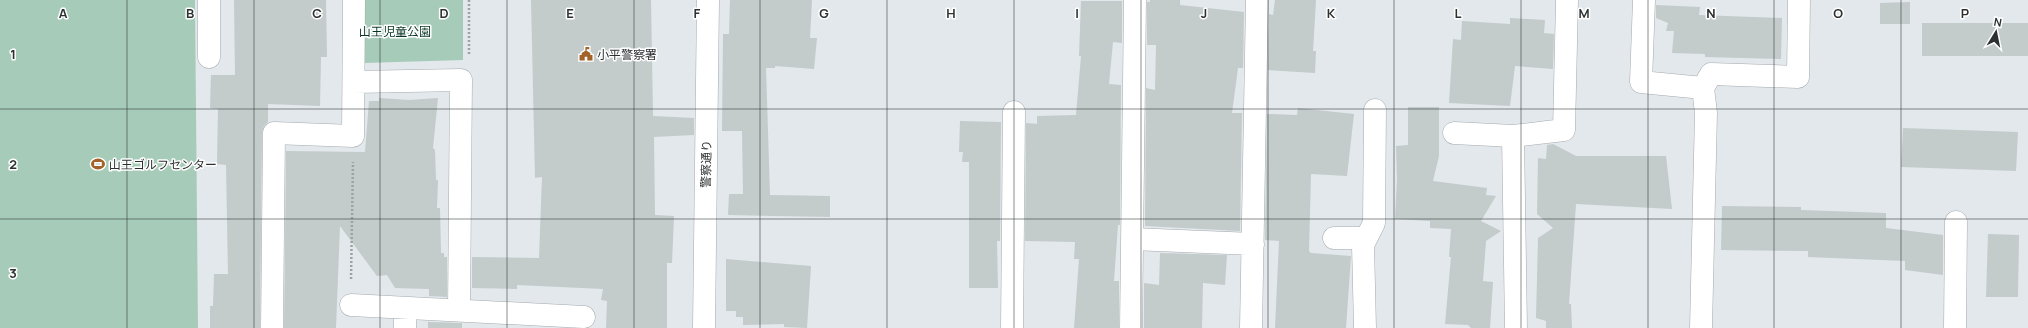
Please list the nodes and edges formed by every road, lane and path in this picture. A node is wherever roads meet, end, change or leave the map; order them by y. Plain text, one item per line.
1 (209, 0) edge
2 (354, 0) edge
3 (469, 0) edge
4 (708, 0) edge
5 (1135, 0) edge
6 (1257, 0) edge
7 (1567, 0) edge
8 (1644, 0) edge
9 (1799, 0) edge
10 (209, 57) dead end
11 (461, 80) junction
12 (354, 82) junction
13 (1703, 88) junction
14 (1375, 110) dead end
15 (1014, 112) dead end
16 (1454, 133) dead end
17 (353, 136) junction
18 (1513, 136) junction
19 (1956, 222) dead end
20 (1334, 238) dead end
21 (1366, 238) junction
22 (1132, 239) junction
23 (1252, 244) junction
24 (351, 305) joint
25 (459, 310) junction
26 (584, 317) dead end
27 (405, 318) edge
28 (524, 321) edge
29 (272, 328) edge
30 (704, 328) edge
31 (1012, 328) edge
32 (1131, 328) edge
33 (1251, 328) edge
34 (1365, 328) edge
35 (1516, 328) edge
36 (1701, 328) edge
37 (1955, 328) edge

1 - 10 street
2 - 12 street
3 - 11 path
4 - 30 street, 警察通り
5 - 22 street
6 - 23 street
7 - 18 street
8 - 13 street
9 - 13 street
11 - 12 street
11 - 25 street
12 - 17 street
13 - 36 street
14 - 21 street
15 - 31 street
16 - 18 street
17 - 24 path
17 - 29 street
18 - 35 street
19 - 37 street
20 - 21 street
21 - 34 street
22 - 23 street
22 - 32 street
23 - 33 street
24 - 27 street
25 - 27 street
25 - 28 street
26 - 28 street

